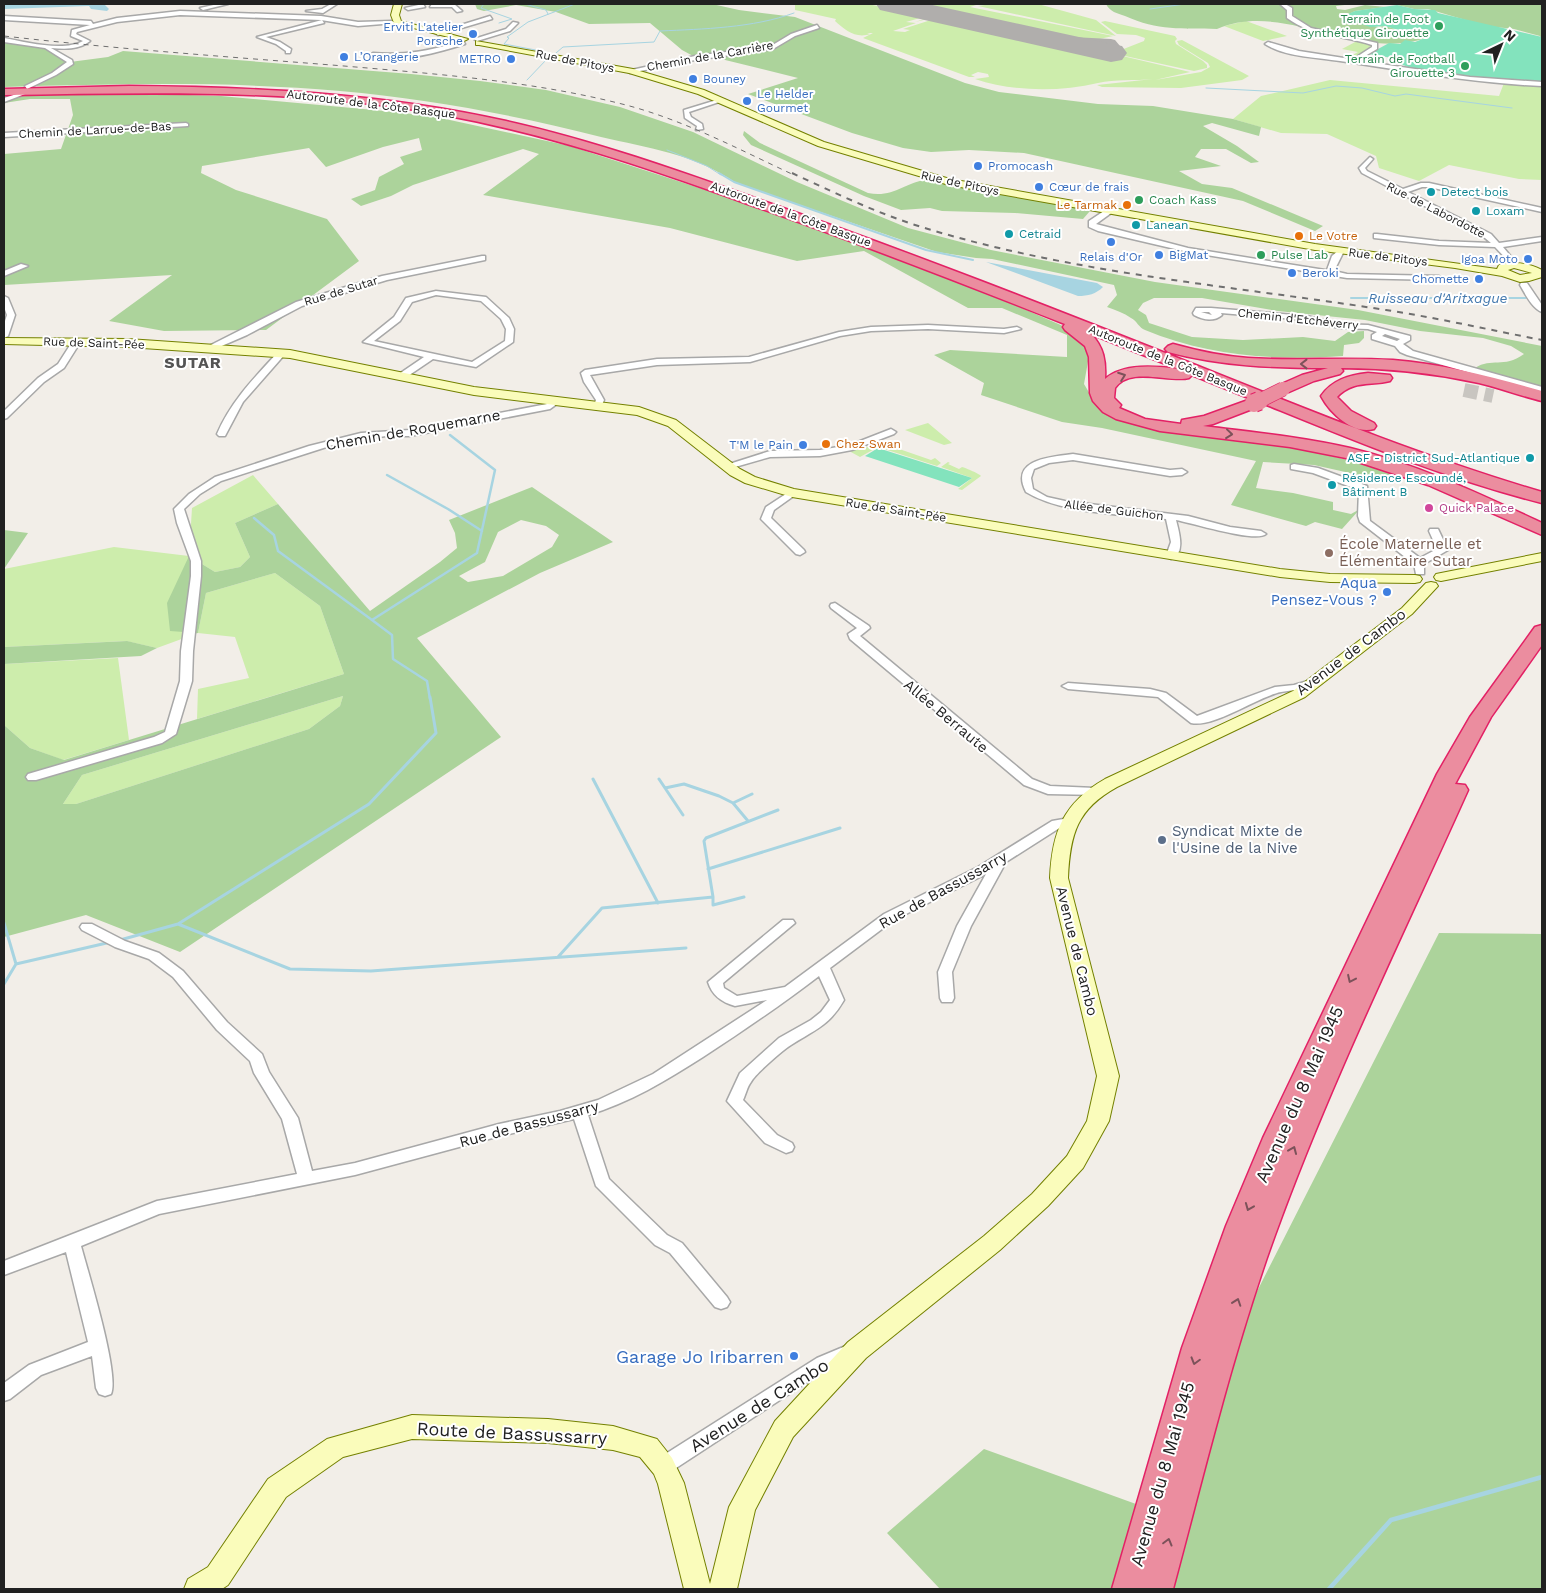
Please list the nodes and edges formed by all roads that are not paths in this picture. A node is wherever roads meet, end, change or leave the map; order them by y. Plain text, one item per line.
1 (225, 4) edge
2 (334, 4) edge
3 (398, 4) edge
4 (1282, 4) edge
5 (197, 5) edge
6 (422, 5) edge
7 (431, 5) edge
8 (408, 8) dead end
9 (187, 11) junction
10 (459, 11) dead end
11 (288, 16) junction
12 (4, 18) edge
13 (490, 18) dead end
14 (334, 19) junction
15 (397, 22) junction
16 (515, 23) dead end
17 (99, 24) junction
18 (276, 24) dead end
19 (817, 27) dead end
20 (438, 33) junction
21 (4, 40) edge
22 (464, 41) junction
23 (478, 41) junction
24 (1268, 44) dead end
25 (48, 46) junction
26 (288, 52) dead end
27 (374, 55) dead end
28 (630, 72) junction
29 (1429, 73) junction
30 (1542, 84) edge
31 (27, 87) dead end
32 (4, 91) edge
33 (22, 94) dead end
34 (4, 100) edge
35 (722, 100) junction
36 (186, 125) dead end
37 (698, 129) dead end
38 (4, 135) edge
39 (1370, 159) dead end
40 (1401, 192) junction
41 (1542, 210) edge
42 (1110, 211) junction
43 (1377, 236) dead end
44 (1542, 239) edge
45 (1498, 244) junction
46 (1340, 251) junction
47 (482, 258) dead end
48 (24, 266) dead end
49 (1508, 271) junction
50 (1330, 272) junction
51 (4, 274) edge
52 (1536, 275) edge
53 (1439, 278) dead end
54 (1008, 296) junction
55 (4, 298) edge
56 (1540, 306) edge
57 (1211, 310) dead end
58 (1099, 324) junction
59 (1017, 329) dead end
60 (4, 336) edge
61 (4, 341) edge
62 (77, 342) junction
63 (207, 348) junction
64 (282, 353) junction
65 (430, 357) junction
66 (402, 376) junction
67 (1542, 390) edge
68 (1278, 396) junction
69 (1542, 396) edge
70 (557, 401) junction
71 (1542, 402) edge
72 (598, 405) junction
73 (1542, 407) edge
74 (4, 416) edge
75 (891, 432) dead end
76 (222, 434) dead end
77 (1442, 458) junction
78 (728, 466) junction
79 (1294, 467) dead end
80 (1182, 472) dead end
81 (1542, 490) edge
82 (792, 492) junction
83 (1542, 498) edge
84 (1170, 517) junction
85 (1542, 530) edge
86 (1434, 531) dead end
87 (1261, 534) dead end
88 (800, 552) dead end
89 (1170, 556) junction
90 (1542, 559) edge
91 (1418, 571) junction
92 (1436, 581) junction
93 (834, 606) dead end
94 (1542, 631) edge
95 (1542, 654) edge
96 (1314, 682) junction
97 (1068, 686) dead end
98 (32, 777) dead end
99 (1095, 792) junction
100 (1069, 822) junction
101 (1000, 860) junction
102 (788, 923) dead end
103 (87, 927) dead end
104 (822, 967) junction
105 (789, 991) junction
106 (947, 998) dead end
107 (579, 1112) junction
108 (786, 1147) dead end
109 (306, 1178) junction
110 (72, 1243) junction
111 (4, 1268) edge
112 (722, 1302) dead end
113 (98, 1346) junction
114 (857, 1350) junction
115 (105, 1388) dead end
116 (4, 1393) edge
117 (663, 1466) junction
118 (198, 1589) edge
119 (698, 1589) edge
120 (722, 1589) edge
121 (1130, 1589) edge
122 (1155, 1589) edge

1 - 9 street
2 - 11 street
3 - 15 street
4 - 29 street
5 - 9 street
6 - 7 street
6 - 8 street
7 - 10 street
9 - 11 street
9 - 17 street
11 - 14 street
11 - 18 street
12 - 17 street
13 - 20 street
14 - 15 street
14 - 26 street
15 - 20 street
16 - 23 street
17 - 25 street
19 - 28 street, Chemin de la Carrière
20 - 22 street
21 - 25 street
22 - 23 street, Rue de Pitoys
22 - 27 street
23 - 28 street, Rue de Pitoys
24 - 29 street
25 - 31 street
28 - 35 street, Rue de Pitoys
29 - 30 street
32 - 54 highway, Autoroute de la Côte Basque
32 - 58 highway, Autoroute de la Côte Basque
33 - 34 street
35 - 37 street
35 - 42 street, Rue de Pitoys
36 - 38 street, Chemin de Larrue-de-Bas
39 - 40 street, Rue de Labordotte
40 - 41 street
40 - 45 street, Rue de Labordotte
42 - 46 street, Rue de Pitoys
42 - 50 street
43 - 45 street
44 - 45 street
45 - 49 street, Rue de Labordotte
46 - 49 street, Rue de Pitoys
46 - 50 street
47 - 63 street, Rue de Sutar
48 - 51 street
49 - 52 street
49 - 52 street
50 - 53 street
52 - 56 street
54 - 68 highway, Autoroute de la Côte Basque
54 -> 85 highway
55 - 60 street
57 - 67 street, Chemin d'Etchéverry
69 -> 58 highway
58 - 77 highway, Autoroute de la Côte Basque
59 - 72 street
61 - 62 street, Rue de Saint-Pée
62 - 63 street, Rue de Saint-Pée
62 - 74 street
63 - 64 street, Rue de Saint-Pée
64 - 66 street, Rue de Saint-Pée
64 - 76 street
65 - 65 street
65 - 66 street
66 - 70 street, Rue de Saint-Pée
68 -> 68 highway, bridge
68 - 77 highway
68 - 83 highway, Autoroute de la Côte Basque
70 - 72 street, Rue de Saint-Pée
70 - 98 street, Chemin de Roquemarne
71 - 73 highway
72 - 78 street, Rue de Saint-Pée
75 - 78 street
77 - 81 highway, Autoroute de la Côte Basque
78 - 82 street, Rue de Saint-Pée
79 - 91 street
80 - 84 street, Allée de Guichon
82 - 88 street
82 - 89 street, Rue de Saint-Pée
84 - 87 street, Allée de Guichon
84 - 89 street, Allée de Guichon
86 - 91 street
89 - 91 street, Rue de Saint-Pée
90 - 92 street
91 - 92 street
92 - 96 street, Avenue de Cambo
93 - 99 street, Allée Berraute
94 -> 121 highway, Avenue du 8 Mai 1945
122 -> 95 highway, Avenue du 8 Mai 1945
96 - 97 street
96 - 99 street, Avenue de Cambo
99 - 100 street, Avenue de Cambo
100 - 101 street, Rue de Bassussarry
100 - 114 street, Avenue de Cambo
101 - 104 street, Rue de Bassussarry
101 - 106 street
102 - 105 street
103 - 109 street
104 - 105 street, Rue de Bassussarry
104 - 108 street
105 - 107 street, Rue de Bassussarry
107 - 109 street, Rue de Bassussarry
107 - 112 street
109 - 110 street, Rue de Bassussarry
110 - 111 street, Rue de Bassussarry
110 - 113 street
113 - 115 street
113 - 116 street
114 - 117 street, Avenue de Cambo
114 - 120 street, Avenue de Cambo
117 - 118 street, Route de Bassussarry
117 - 119 street, Route de Bassussarry

